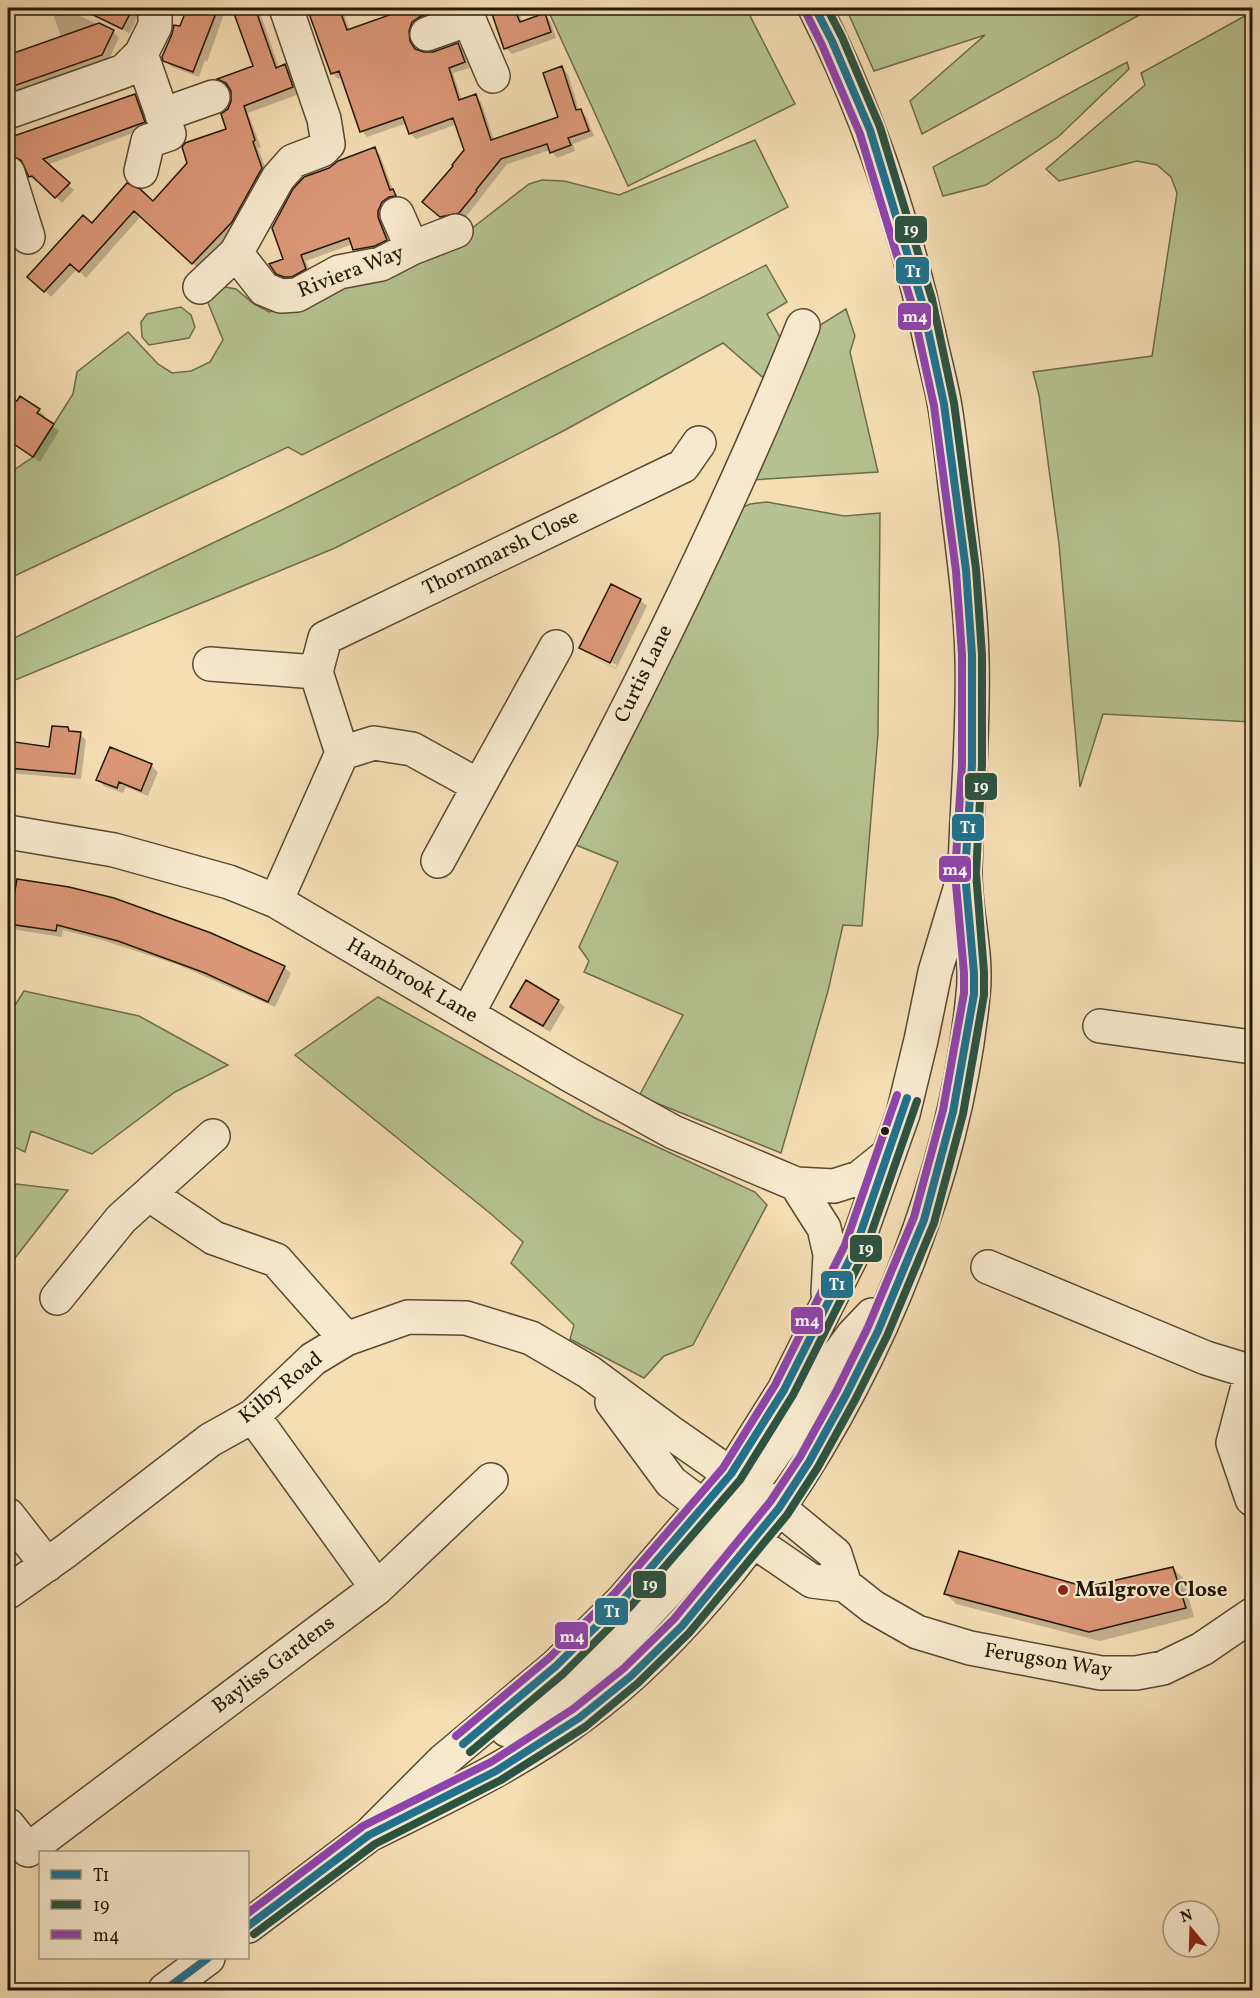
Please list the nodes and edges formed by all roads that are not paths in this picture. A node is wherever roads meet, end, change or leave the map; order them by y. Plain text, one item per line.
1 (155, 8) edge
2 (286, 8) edge
3 (815, 8) edge
4 (466, 13) edge
5 (428, 34) dead end
6 (141, 54) junction
7 (493, 75) dead end
8 (213, 97) dead end
9 (8, 112) edge
10 (162, 115) junction
11 (141, 171) dead end
12 (8, 173) edge
13 (397, 214) dead end
14 (456, 231) dead end
15 (28, 237) dead end
16 (412, 248) junction
17 (236, 253) junction
18 (200, 286) dead end
19 (802, 326) dead end
20 (699, 443) dead end
21 (556, 647) dead end
22 (210, 664) dead end
23 (316, 672) junction
24 (342, 753) junction
25 (478, 786) junction
26 (8, 832) edge
27 (438, 861) dead end
28 (965, 873) junction
29 (276, 901) junction
30 (468, 1013) junction
31 (1100, 1026) dead end
32 (1252, 1047) edge
33 (213, 1136) dead end
34 (889, 1154) junction
35 (796, 1184) junction
36 (150, 1195) junction
37 (988, 1267) dead end
38 (896, 1290) junction
39 (57, 1298) dead end
40 (828, 1304) junction
41 (346, 1339) junction
42 (589, 1372) junction
43 (1252, 1372) edge
44 (253, 1416) junction
45 (491, 1480) dead end
46 (740, 1481) junction
47 (1252, 1499) edge
48 (779, 1508) junction
49 (8, 1515) edge
50 (715, 1515) junction
51 (753, 1540) junction
52 (47, 1564) junction
53 (845, 1585) junction
54 (377, 1588) junction
55 (8, 1593) edge
56 (1252, 1615) edge
57 (8, 1825) edge
58 (369, 1835) junction
59 (18, 1857) edge
60 (249, 1925) edge
61 (207, 1959) edge
62 (165, 1990) edge

1 - 6 street
2 - 17 street
3 - 28 street
4 - 5 street
4 - 7 street
6 - 9 street
6 - 10 street
8 - 10 street
10 - 11 street
12 - 15 street
13 - 16 street, Riviera Way
14 - 16 street, Riviera Way
16 - 17 street, Riviera Way
17 - 18 street
19 - 30 street, Curtis Lane
20 - 23 street, Thornmarsh Close
21 - 25 street
22 - 23 street
23 - 24 street
24 - 25 street
24 - 29 street
25 - 27 street
26 - 29 street, Hambrook Lane
28 - 34 street
28 - 38 street
29 - 30 street, Hambrook Lane
30 - 35 street, Hambrook Lane
31 - 32 street
33 - 36 street
34 - 35 street, Hambrook Lane
34 - 40 street
35 - 40 street
36 - 39 street
36 - 41 street
37 - 43 street
38 - 46 street
38 - 48 street
40 - 46 street
41 - 42 street, Kilby Road
41 - 44 street, Kilby Road
42 - 46 street, Kilby Road
42 - 50 street, Kilby Road
43 - 47 street
44 - 52 street, Kilby Road
44 - 54 street
45 - 54 street, Bayliss Gardens
46 - 48 street, Kilby Road
46 - 50 street
48 - 50 street
48 - 51 street
48 - 53 street
49 - 52 street
50 - 51 street, Kilby Road
50 - 58 street
51 - 53 street
51 - 58 street
52 - 55 street, Kilby Road
53 - 56 street, Ferugson Way
54 - 59 street, Bayliss Gardens
57 - 59 street, Bayliss Gardens
58 - 60 street
61 - 62 street

